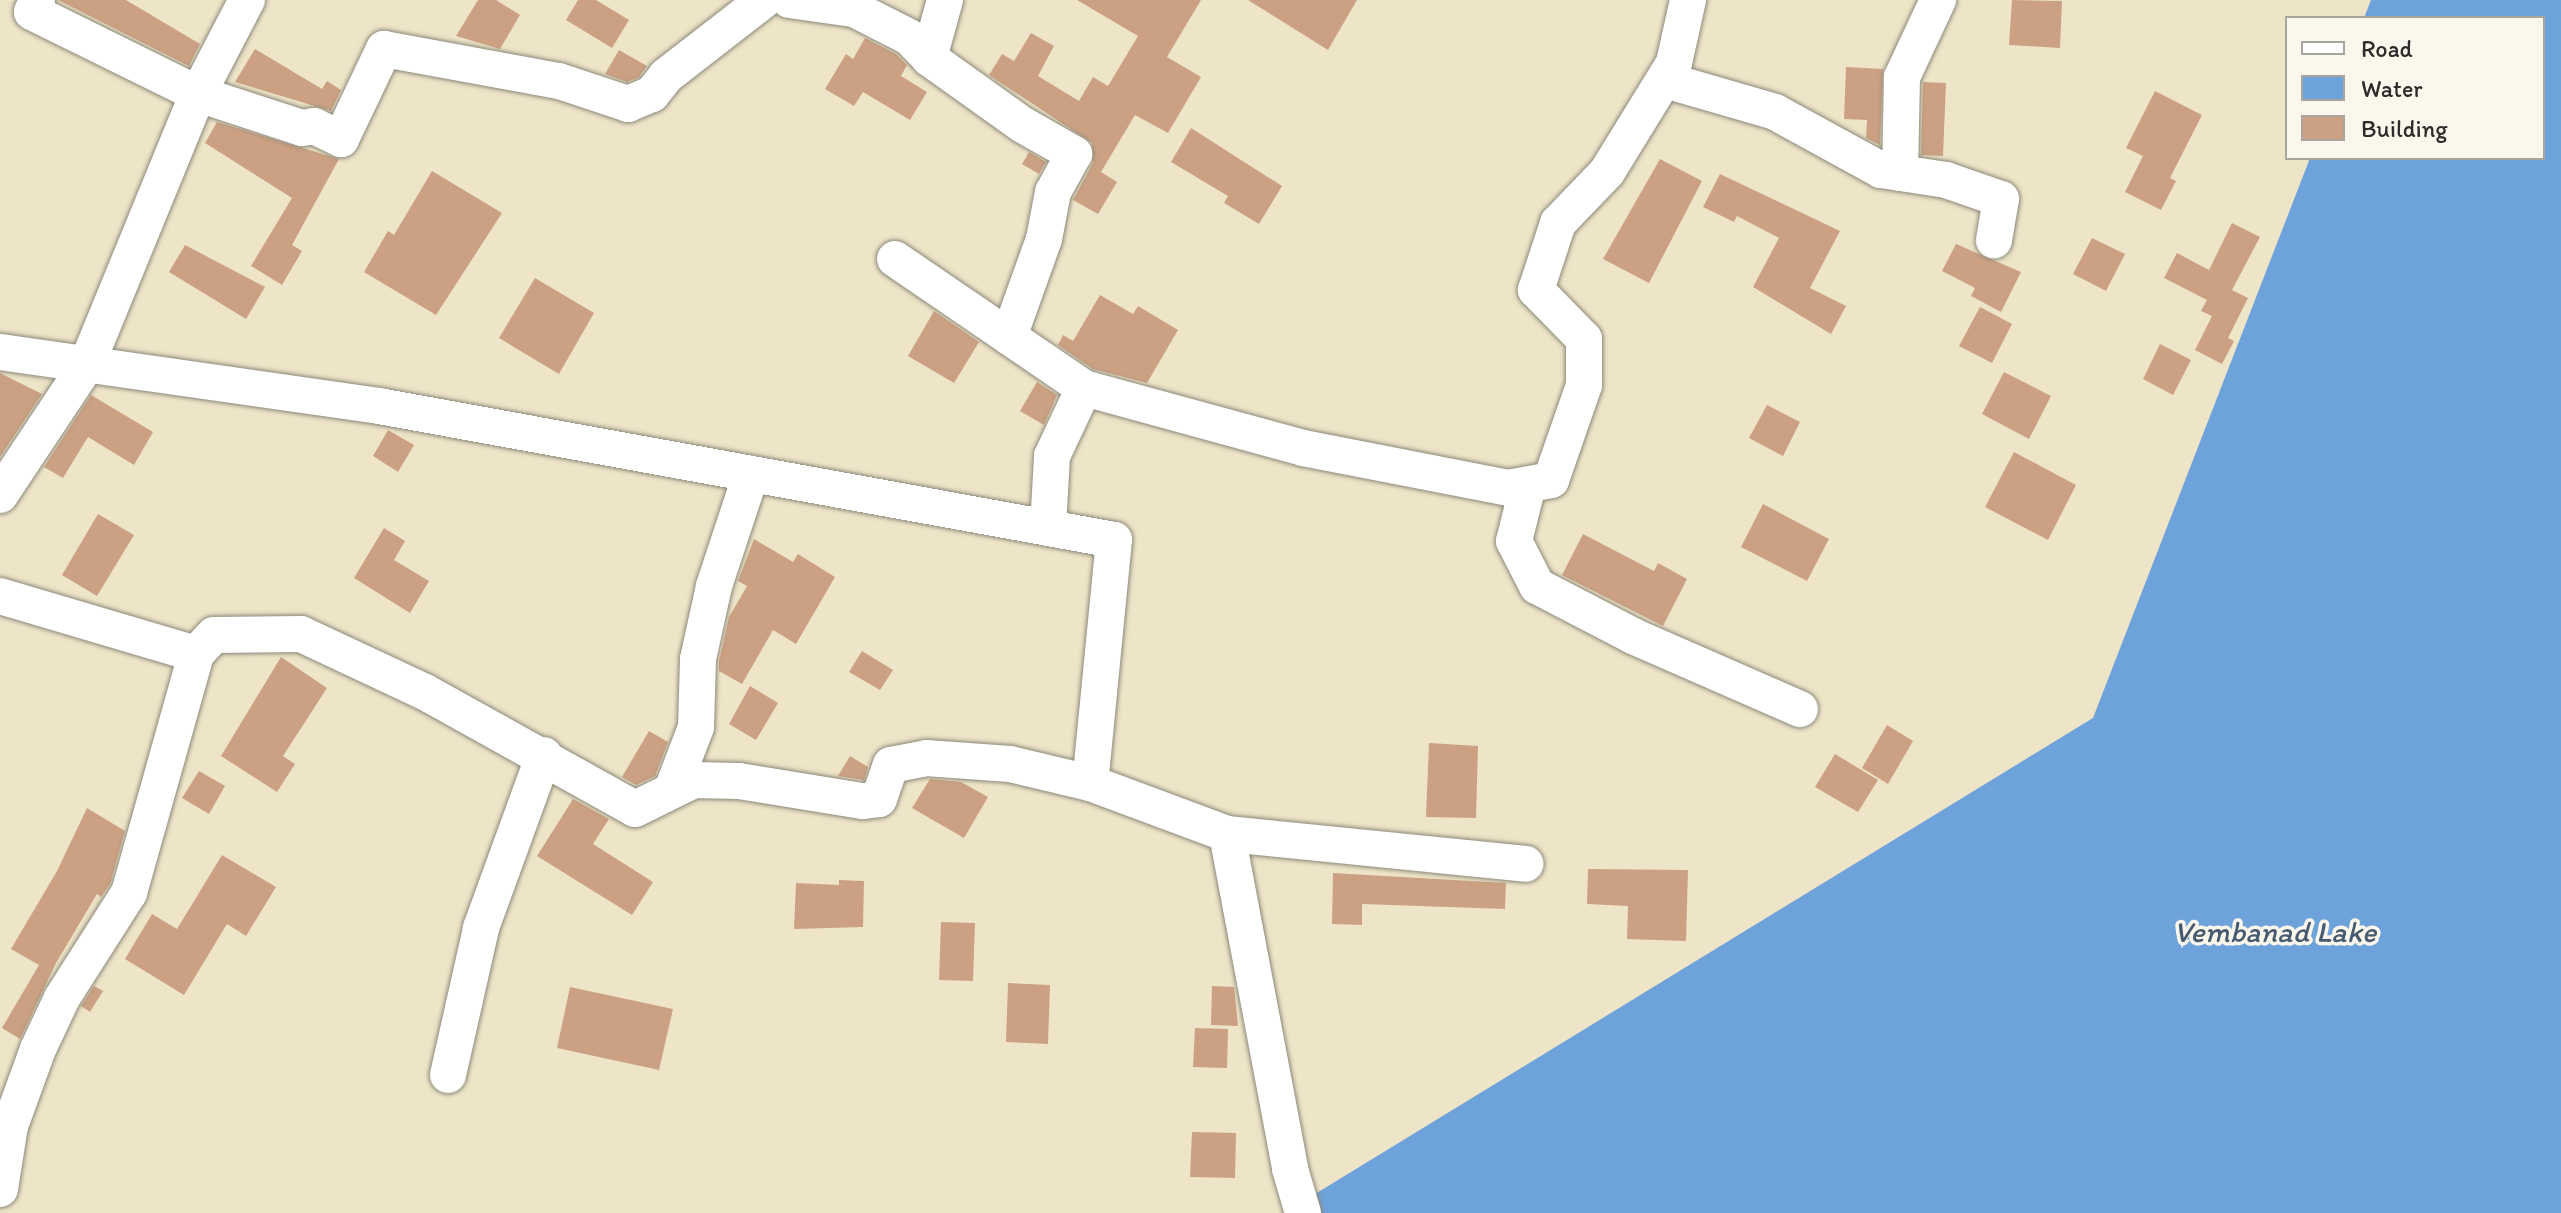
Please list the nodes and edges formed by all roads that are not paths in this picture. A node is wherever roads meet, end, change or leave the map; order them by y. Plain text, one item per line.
1 (37, 0) edge
2 (247, 0) edge
3 (764, 0) edge
4 (789, 0) edge
5 (945, 0) edge
6 (1688, 0) edge
7 (1938, 0) edge
8 (929, 58) junction
9 (1665, 80) junction
10 (198, 94) junction
11 (1900, 173) junction
12 (1994, 240) dead end
13 (895, 259) dead end
14 (1009, 337) junction
15 (0, 352) edge
16 (87, 364) junction
17 (1084, 388) junction
18 (751, 474) junction
19 (1528, 485) junction
20 (0, 495) edge
21 (1048, 528) junction
22 (0, 596) edge
23 (196, 654) junction
24 (1800, 709) dead end
25 (544, 755) junction
26 (1090, 783) junction
27 (672, 790) junction
28 (1227, 834) junction
29 (1525, 864) dead end
30 (448, 1075) dead end
31 (0, 1189) edge
32 (1303, 1213) edge

1 - 10 street
2 - 10 street
3 - 10 street
4 - 8 street
5 - 8 street
6 - 9 street
7 - 11 street
8 - 14 street
9 - 11 street
9 - 19 street
10 - 16 street
11 - 12 street
13 - 14 street
14 - 17 street
15 - 16 street
16 - 18 street
16 - 20 street
17 - 19 street
17 - 21 street
18 - 21 street
18 - 27 street
19 - 24 street
21 - 26 street
22 - 23 street
23 - 25 street
23 - 31 street
25 - 27 street
25 - 30 street
26 - 27 street
26 - 28 street
28 - 29 street
28 - 32 street

